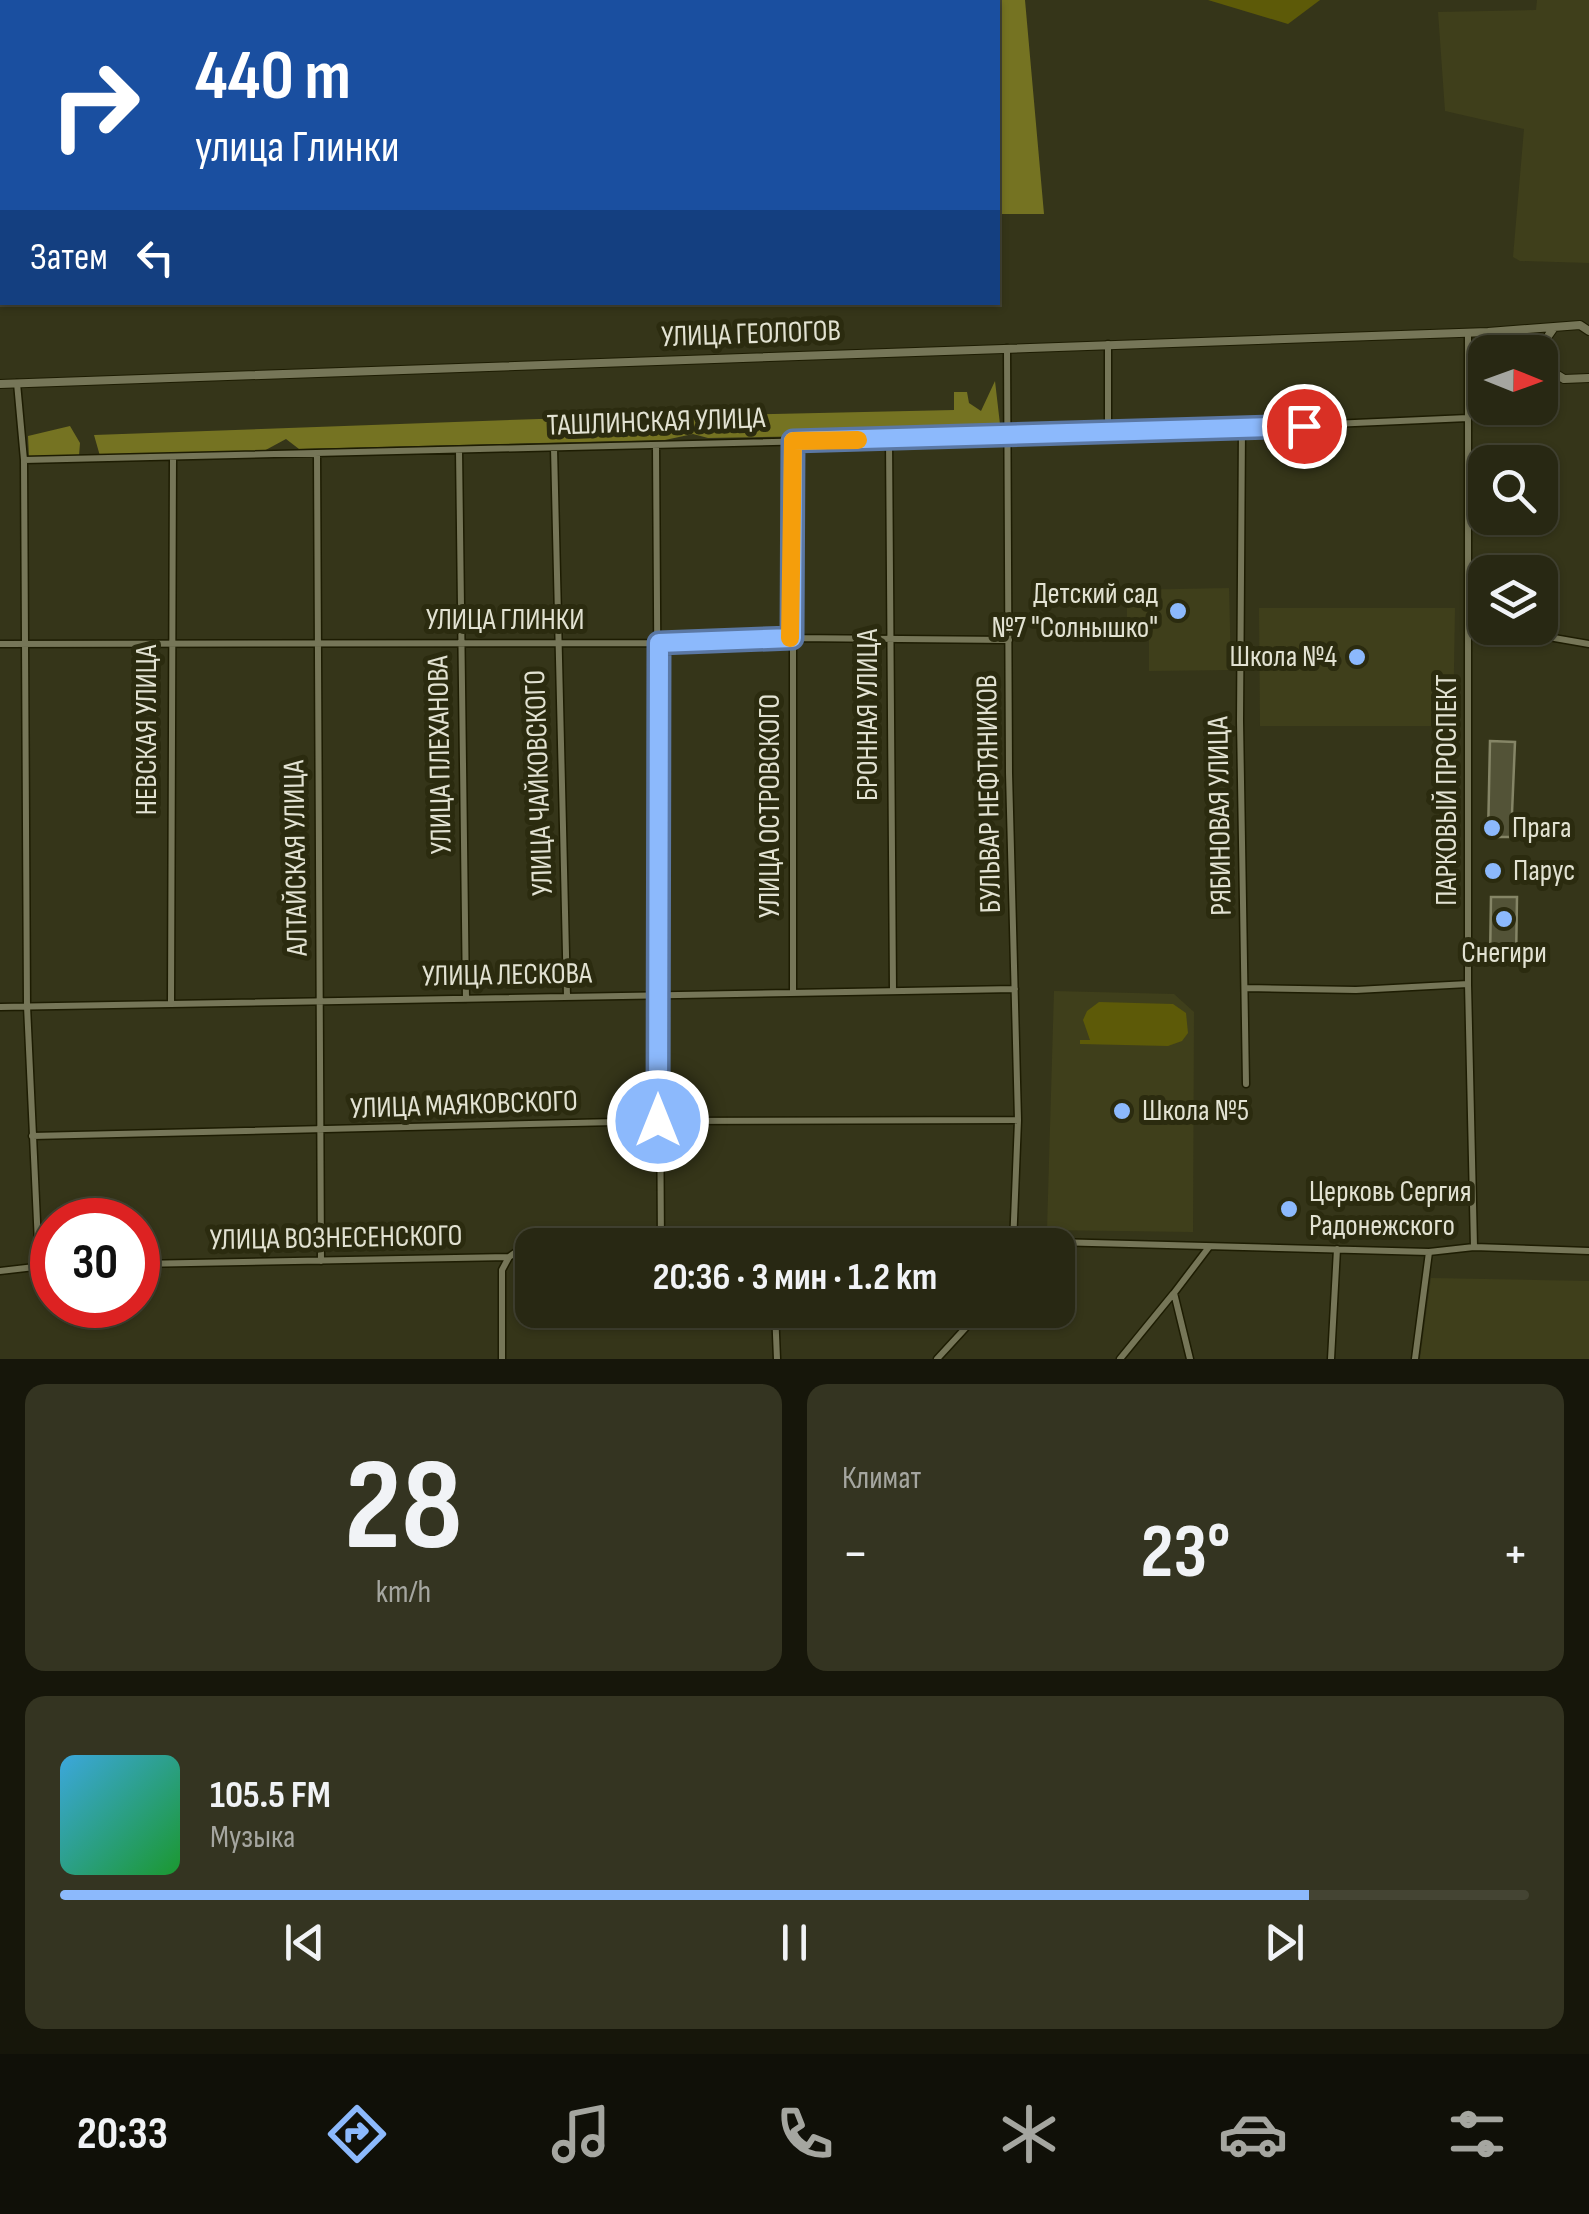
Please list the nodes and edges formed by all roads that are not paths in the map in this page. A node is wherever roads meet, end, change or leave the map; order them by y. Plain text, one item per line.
1 (1556, 327) junction
2 (1589, 331) edge
3 (1468, 332) joint
4 (1488, 332) junction
5 (1494, 335) edge
6 (1550, 335) edge
7 (1108, 343) junction
8 (1007, 346) junction
9 (1558, 376) edge
10 (1587, 377) edge
11 (17, 383) junction
12 (0, 384) edge
13 (1468, 418) edge
14 (1468, 425) edge
15 (1242, 428) junction
16 (1108, 434) junction
17 (1007, 436) junction
18 (889, 439) junction
19 (793, 441) junction
20 (656, 445) junction
21 (554, 448) junction
22 (458, 450) junction
23 (317, 454) junction
24 (173, 458) junction
25 (24, 460) junction
26 (1469, 555) edge
27 (792, 638) junction
28 (890, 638) junction
29 (1558, 639) edge
30 (1009, 640) junction
31 (316, 641) junction
32 (169, 642) junction
33 (557, 643) junction
34 (659, 643) junction
35 (0, 644) edge
36 (27, 644) junction
37 (460, 644) junction
38 (1589, 644) edge
39 (1469, 645) edge
40 (1468, 984) junction
41 (1246, 988) junction
42 (1015, 989) junction
43 (793, 991) junction
44 (893, 991) junction
45 (659, 993) junction
46 (567, 996) junction
47 (466, 999) junction
48 (320, 1001) junction
49 (170, 1003) junction
50 (27, 1006) junction
51 (0, 1008) edge
52 (1246, 1084) dead end
53 (1018, 1120) junction
54 (658, 1121) junction
55 (319, 1132) junction
56 (32, 1136) junction
57 (35, 1198) edge
58 (661, 1228) edge
59 (1014, 1228) edge
60 (1075, 1244) edge
61 (1210, 1246) junction
62 (1474, 1247) junction
63 (1337, 1249) junction
64 (1589, 1251) edge
65 (1430, 1252) junction
66 (515, 1253) edge
67 (509, 1257) junction
68 (320, 1261) junction
69 (160, 1264) edge
70 (30, 1267) edge
71 (0, 1271) edge
72 (1174, 1293) junction
73 (776, 1328) edge
74 (965, 1328) edge
75 (502, 1359) edge
76 (777, 1359) edge
77 (936, 1359) edge
78 (1120, 1359) edge
79 (1190, 1359) edge
80 (1331, 1359) edge
81 (1416, 1359) edge

1 - 2 main road, УЛИЦА ГЕОЛОГОВ
1 - 4 main road, УЛИЦА ГЕОЛОГОВ
1 - 6 main road
3 - 4 main road, УЛИЦА ГЕОЛОГОВ
3 - 7 main road, УЛИЦА ГЕОЛОГОВ
4 - 5 main road
7 - 8 main road, УЛИЦА ГЕОЛОГОВ
7 - 16 street
8 - 11 main road, УЛИЦА ГЕОЛОГОВ
8 - 17 street, БУЛЬВАР НЕФТЯНИКОВ
9 - 10 main road
11 - 12 main road, УЛИЦА ГЕОЛОГОВ
11 - 25 street
13 - 15 street, ТАШЛИНСКАЯ УЛИЦА
14 - 26 street, ПАРКОВЫЙ ПРОСПЕКТ
15 - 16 street, ТАШЛИНСКАЯ УЛИЦА
15 - 41 street, РЯБИНОВАЯ УЛИЦА
16 - 17 street, ТАШЛИНСКАЯ УЛИЦА
17 - 18 street, ТАШЛИНСКАЯ УЛИЦА
17 - 30 street, БУЛЬВАР НЕФТЯНИКОВ
18 - 19 street, ТАШЛИНСКАЯ УЛИЦА
18 - 28 street, БРОННАЯ УЛИЦА
19 - 20 street, ТАШЛИНСКАЯ УЛИЦА
19 - 27 street, УЛИЦА ОСТРОВСКОГО
20 - 21 street, ТАШЛИНСКАЯ УЛИЦА
20 - 34 street
21 - 22 street, ТАШЛИНСКАЯ УЛИЦА
21 - 33 street, УЛИЦА ЧАЙКОВСКОГО
22 - 23 street, ТАШЛИНСКАЯ УЛИЦА
22 - 37 street, УЛИЦА ПЛЕХАНОВА
23 - 24 street, ТАШЛИНСКАЯ УЛИЦА
23 - 31 street, АЛТАЙСКАЯ УЛИЦА
24 - 25 street, ТАШЛИНСКАЯ УЛИЦА
24 - 32 street, НЕВСКАЯ УЛИЦА
25 - 36 street
27 - 28 street, УЛИЦА ГЛИНКИ
27 - 34 street, УЛИЦА ГЛИНКИ
27 - 43 street, УЛИЦА ОСТРОВСКОГО
28 - 30 street, УЛИЦА ГЛИНКИ
28 - 44 street, БРОННАЯ УЛИЦА
29 - 38 street
30 - 42 street, БУЛЬВАР НЕФТЯНИКОВ
31 - 32 street, УЛИЦА ГЛИНКИ
31 - 37 street, УЛИЦА ГЛИНКИ
31 - 48 street, АЛТАЙСКАЯ УЛИЦА
32 - 36 street, УЛИЦА ГЛИНКИ
32 - 49 street, НЕВСКАЯ УЛИЦА
33 - 34 street, УЛИЦА ГЛИНКИ
33 - 37 street, УЛИЦА ГЛИНКИ
33 - 46 street, УЛИЦА ЧАЙКОВСКОГО
34 - 45 street
35 - 36 street, УЛИЦА ГЛИНКИ
36 - 50 street
37 - 47 street, УЛИЦА ПЛЕХАНОВА
39 - 40 street, ПАРКОВЫЙ ПРОСПЕКТ
40 - 41 street
40 - 62 street, ПАРКОВЫЙ ПРОСПЕКТ
41 - 52 street, РЯБИНОВАЯ УЛИЦА
42 - 44 street, УЛИЦА ЛЕСКОВА
42 - 53 street, БУЛЬВАР НЕФТЯНИКОВ
43 - 44 street, УЛИЦА ЛЕСКОВА
43 - 45 street, УЛИЦА ЛЕСКОВА
45 - 46 street, УЛИЦА ЛЕСКОВА
45 - 54 street
46 - 47 street, УЛИЦА ЛЕСКОВА
47 - 48 street, УЛИЦА ЛЕСКОВА
48 - 49 street, УЛИЦА ЛЕСКОВА
48 - 55 street, АЛТАЙСКАЯ УЛИЦА
49 - 50 street, УЛИЦА ЛЕСКОВА
50 - 51 street, УЛИЦА ЛЕСКОВА
50 - 56 street
53 - 54 street, УЛИЦА МАЯКОВСКОГО
53 - 59 street, БУЛЬВАР НЕФТЯНИКОВ
54 - 55 street, УЛИЦА МАЯКОВСКОГО
54 - 58 street
55 - 56 street, УЛИЦА МАЯКОВСКОГО
55 - 68 street, АЛТАЙСКАЯ УЛИЦА
56 - 57 street
60 - 61 street
61 - 63 street
61 - 72 street
62 - 64 street
62 - 65 street
63 - 65 street
63 - 80 street
65 - 81 street
66 - 67 street, УЛИЦА ВОЗНЕСЕНСКОГО
67 - 68 street, УЛИЦА ВОЗНЕСЕНСКОГО
67 - 75 street
68 - 69 street, УЛИЦА ВОЗНЕСЕНСКОГО
70 - 71 street
72 - 78 street
72 - 79 street
73 - 76 street
74 - 77 street

